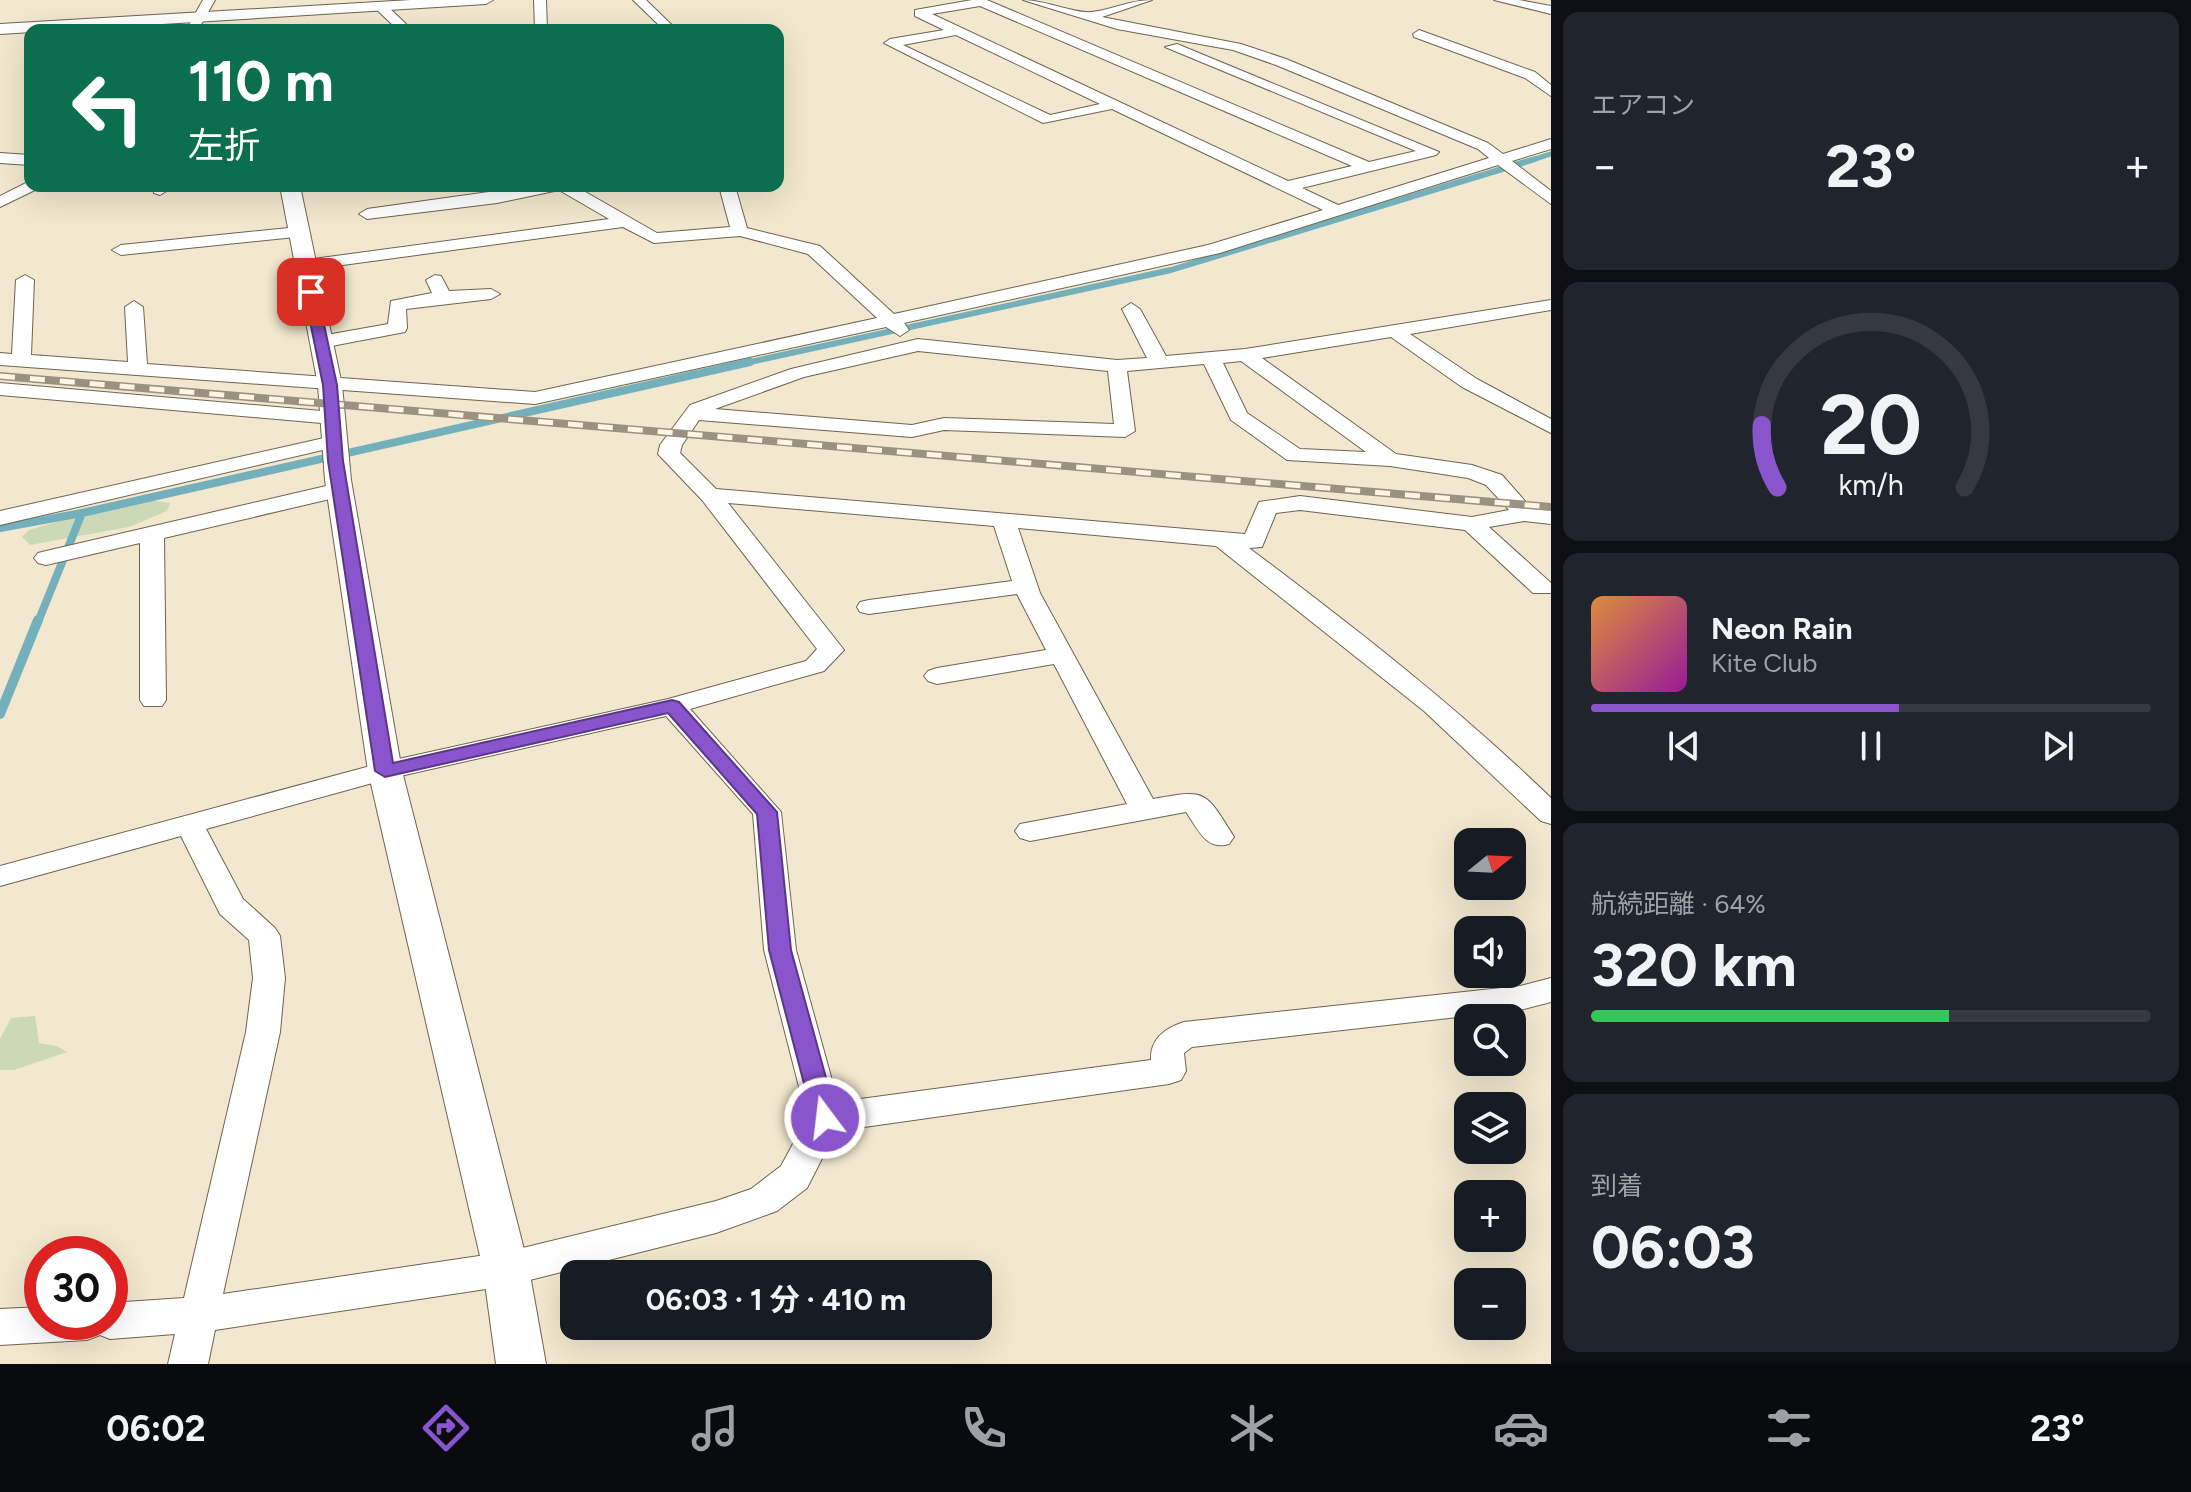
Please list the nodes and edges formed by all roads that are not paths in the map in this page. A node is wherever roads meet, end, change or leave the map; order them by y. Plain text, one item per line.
1 (209, 0) edge
2 (486, 0) edge
3 (540, 0) edge
4 (639, 0) edge
5 (1029, 0) edge
6 (1146, 0) edge
7 (1500, 0) edge
8 (287, 6) edge
9 (380, 6) junction
10 (1551, 10) edge
11 (1069, 12) junction
12 (1087, 17) junction
13 (1022, 19) junction
14 (197, 23) edge
15 (164, 24) edge
16 (275, 24) edge
17 (399, 24) edge
18 (541, 24) edge
19 (665, 24) edge
20 (24, 28) edge
21 (0, 29) edge
22 (958, 31) junction
23 (1419, 34) dead end
24 (1152, 35) junction
25 (1090, 48) junction
26 (1551, 92) edge
27 (1117, 104) junction
28 (1551, 144) edge
29 (0, 158) edge
30 (1501, 158) junction
31 (24, 160) edge
32 (1369, 168) junction
33 (1285, 187) junction
34 (24, 190) edge
35 (291, 192) edge
36 (526, 192) edge
37 (574, 192) edge
38 (729, 192) edge
39 (1547, 192) edge
40 (0, 202) edge
41 (1336, 210) junction
42 (367, 214) dead end
43 (623, 222) junction
44 (740, 231) junction
45 (299, 232) junction
46 (121, 250) dead end
47 (306, 265) junction
48 (25, 280) dead end
49 (491, 294) dead end
50 (1551, 305) edge
51 (134, 307) dead end
52 (1131, 309) dead end
53 (900, 330) junction
54 (1394, 330) junction
55 (321, 342) junction
56 (1245, 355) junction
57 (0, 359) edge
58 (1211, 359) junction
59 (21, 360) junction
60 (1160, 363) junction
61 (1117, 366) junction
62 (138, 370) junction
63 (330, 385) junction
64 (0, 389) edge
65 (694, 413) junction
66 (1551, 427) edge
67 (333, 430) junction
68 (1390, 460) junction
69 (339, 485) junction
70 (710, 495) junction
71 (1524, 514) junction
72 (1551, 517) edge
73 (0, 518) edge
74 (1003, 519) junction
75 (1472, 524) junction
76 (152, 534) junction
77 (1224, 541) junction
78 (46, 558) dead end
79 (1026, 586) junction
80 (1542, 588) dead end
81 (869, 607) dead end
82 (1062, 655) junction
83 (937, 676) dead end
84 (153, 700) dead end
85 (672, 706) junction
86 (385, 771) junction
87 (1145, 810) junction
88 (1551, 814) edge
89 (189, 824) junction
90 (1030, 831) dead end
91 (1219, 837) dead end
92 (0, 876) edge
93 (1551, 990) edge
94 (825, 1118) junction
95 (506, 1269) junction
96 (198, 1315) junction
97 (128, 1320) edge
98 (24, 1326) edge
99 (0, 1327) edge
100 (188, 1364) edge
101 (521, 1364) edge

1 - 14 street
2 - 9 street
3 - 18 street
4 - 19 street
5 - 11 street
6 - 12 street
7 - 10 street
8 - 9 street
8 - 14 street
8 - 16 street
9 - 17 street
11 - 12 street
11 - 13 street
12 - 24 street
13 - 22 street
13 - 22 street
13 - 25 street
14 - 15 street
20 - 21 street
22 - 27 street
22 - 27 street
23 - 26 street
24 - 25 street
24 - 30 street
24 - 32 street
25 - 32 street
27 - 33 street
28 - 30 street
29 - 31 street
30 - 39 street
30 - 41 street
32 - 33 street
33 - 41 street
34 - 40 street
35 - 45 street
36 - 42 street
37 - 43 street
38 - 44 street
41 - 53 street
43 - 44 street
43 - 47 street
44 - 53 street
45 - 46 street
45 - 47 street
47 - 55 street
48 - 59 street
49 - 55 street
50 - 54 street
51 - 62 street
52 - 60 street
53 - 61 street
53 - 63 street
53 - 65 street
54 - 56 street
54 - 66 street
55 - 63 street
56 - 58 street
56 - 68 street
57 - 59 street
58 - 60 street
58 - 68 street
59 - 62 street
60 - 61 street
61 - 65 street
62 - 63 street
63 - 67 street
64 - 67 street
65 - 70 street
67 - 69 street
67 - 73 street
68 - 71 street
69 - 76 street
69 - 86 street
70 - 74 street
70 - 85 street
71 - 72 street
71 - 75 street
74 - 77 street
74 - 79 street
75 - 77 street
75 - 80 street
76 - 78 street
76 - 84 street
77 - 88 street
79 - 81 street
79 - 82 street
82 - 83 street
82 - 87 street
85 - 86 street
85 - 94 street
86 - 89 street
86 - 95 street
87 - 90 street
87 - 91 street
89 - 92 street
89 - 96 street
93 - 94 street
94 - 95 street
95 - 96 street
95 - 101 street
96 - 97 street
96 - 100 street
98 - 99 street

